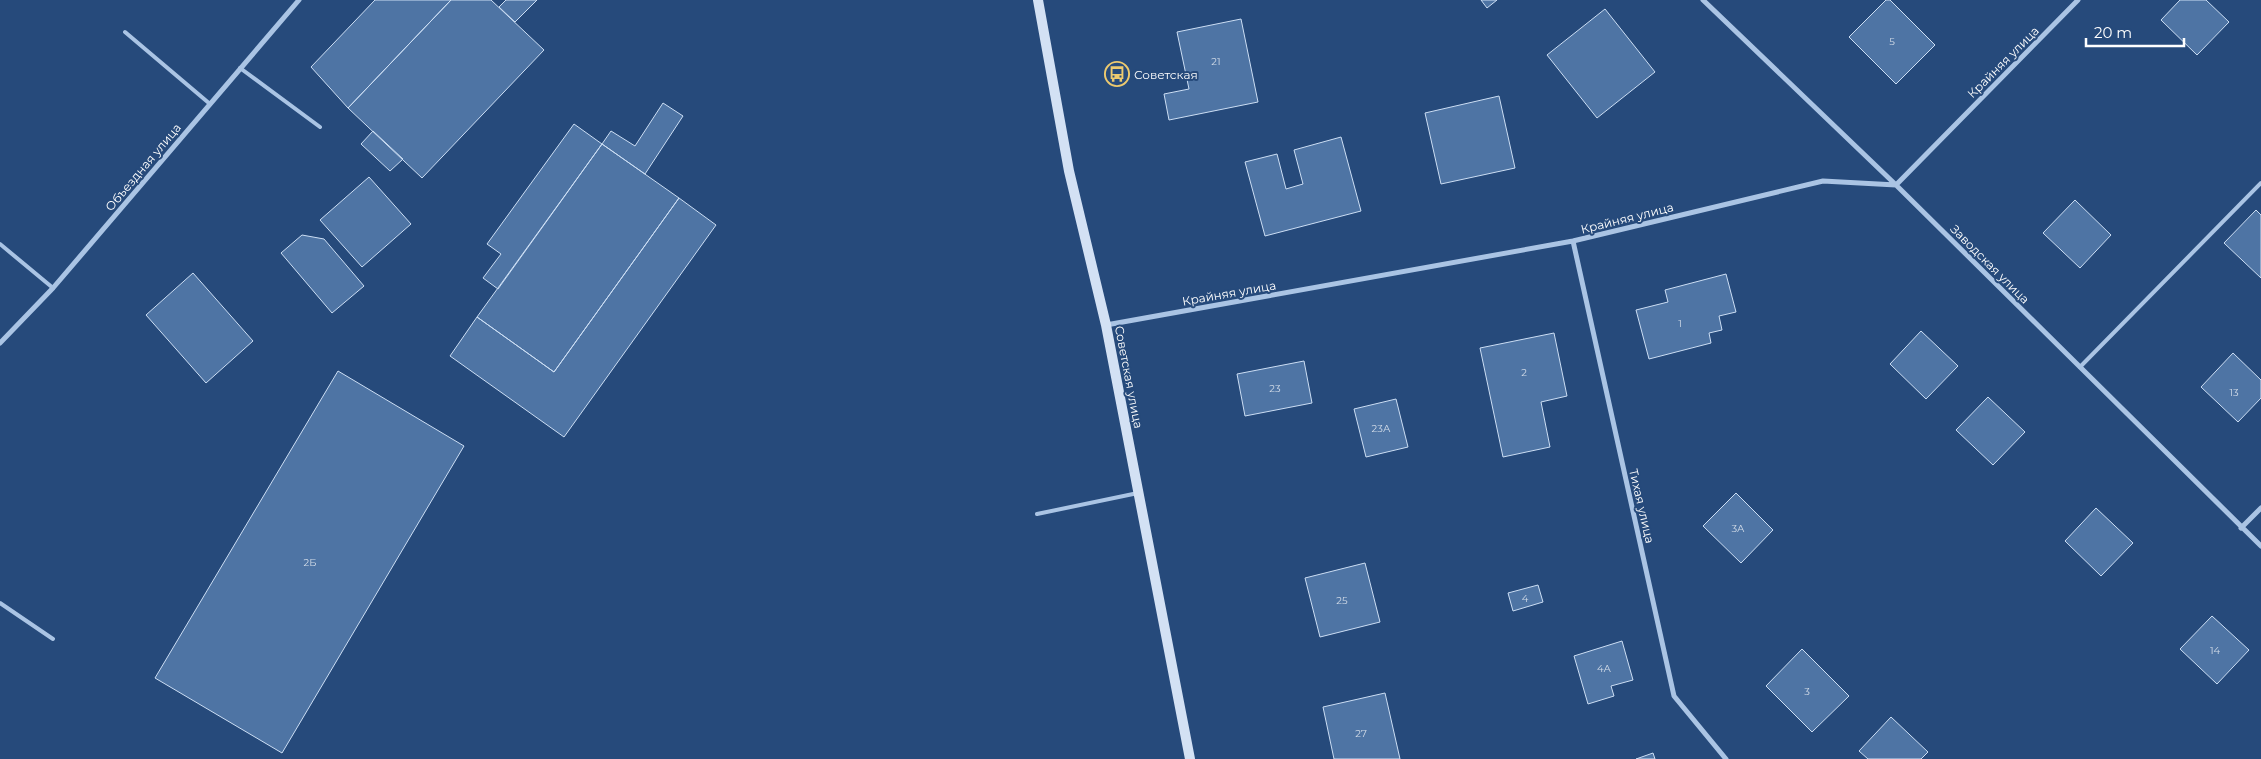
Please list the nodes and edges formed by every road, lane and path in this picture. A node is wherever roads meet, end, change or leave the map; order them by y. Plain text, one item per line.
1 (298, 0) edge
2 (1038, 0) edge
3 (1702, 0) edge
4 (2078, 0) edge
5 (125, 32) dead end
6 (240, 68) junction
7 (210, 104) junction
8 (320, 127) dead end
9 (2261, 183) edge
10 (1896, 184) junction
11 (1573, 242) junction
12 (0, 244) edge
13 (53, 288) junction
14 (1106, 325) junction
15 (0, 343) edge
16 (2080, 367) junction
17 (1139, 492) junction
18 (2261, 508) edge
19 (1037, 514) dead end
20 (2241, 528) junction
21 (2261, 546) edge
22 (0, 603) edge
23 (53, 639) dead end
24 (1190, 759) edge
25 (1726, 759) edge

1 - 6 street, Объездная улица
2 - 14 street, Советская улица
3 - 10 street, Заводская улица
4 - 10 street, Крайняя улица
5 - 7 lane
6 - 7 street, Объездная улица
6 - 8 lane
7 - 13 street, Объездная улица
9 - 16 lane
10 - 11 street, Крайняя улица
10 - 16 street, Заводская улица
11 - 14 street, Крайняя улица
11 - 25 street, Тихая улица
12 - 13 lane
13 - 15 street, Объездная улица
14 - 17 street, Советская улица
16 - 20 street, Заводская улица
17 - 19 lane
17 - 24 street, Советская улица
18 - 20 street
20 - 21 street, Заводская улица
22 - 23 lane

